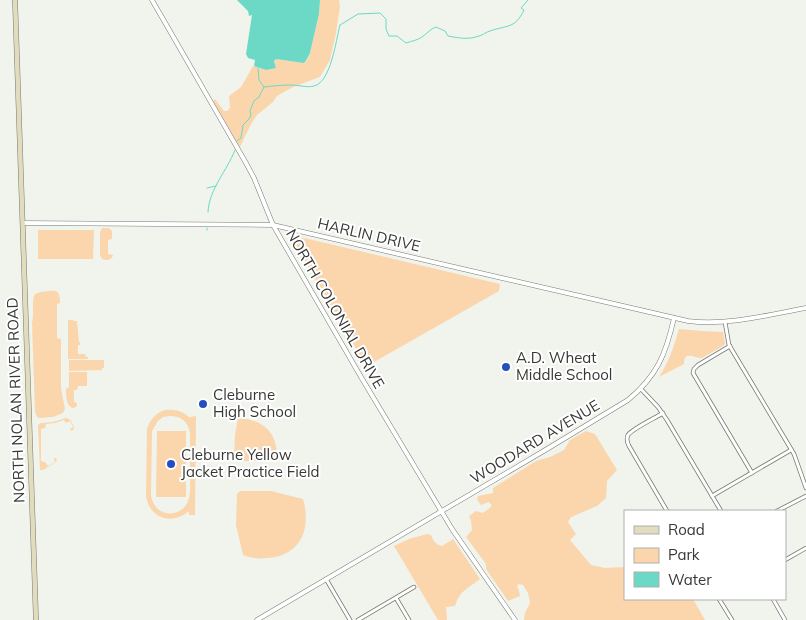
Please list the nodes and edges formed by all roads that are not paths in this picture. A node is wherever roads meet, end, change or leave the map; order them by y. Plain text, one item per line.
1 (16, 0) edge
2 (152, 0) edge
3 (23, 223) junction
4 (273, 225) junction
5 (806, 308) edge
6 (674, 318) junction
7 (725, 322) junction
8 (730, 346) junction
9 (641, 389) junction
10 (663, 413) junction
11 (791, 450) junction
12 (752, 473) junction
13 (806, 488) edge
14 (712, 496) junction
15 (806, 496) edge
16 (667, 510) edge
17 (720, 510) edge
18 (779, 510) edge
19 (441, 511) junction
20 (806, 548) edge
21 (786, 559) edge
22 (326, 579) junction
23 (414, 587) dead end
24 (396, 598) junction
25 (720, 600) edge
26 (774, 600) edge
27 (36, 620) edge
28 (257, 620) edge
29 (350, 620) edge
30 (358, 620) edge
31 (409, 620) edge
32 (516, 620) edge
33 (732, 620) edge
34 (785, 620) edge

1 - 3 main road, NORTH NOLAN RIVER ROAD
2 - 4 street, NORTH COLONIAL DRIVE
3 - 4 street, HARLIN DRIVE
3 - 27 main road, NORTH NOLAN RIVER ROAD
4 - 6 street, HARLIN DRIVE
4 - 19 street, NORTH COLONIAL DRIVE
5 - 7 street
6 - 7 street
6 - 9 street, WOODARD AVENUE
7 - 8 street
8 - 11 street
8 - 12 street
9 - 10 street
9 - 19 street, WOODARD AVENUE
10 - 14 street
10 - 16 street
11 - 12 street
11 - 13 street
12 - 14 street
14 - 17 street
15 - 18 street
19 - 22 street, WOODARD AVENUE
19 - 32 street, NORTH COLONIAL DRIVE
20 - 21 street
22 - 28 street, WOODARD AVENUE
22 - 29 street
23 - 24 street
24 - 30 street
24 - 31 street
25 - 33 street
26 - 34 street

